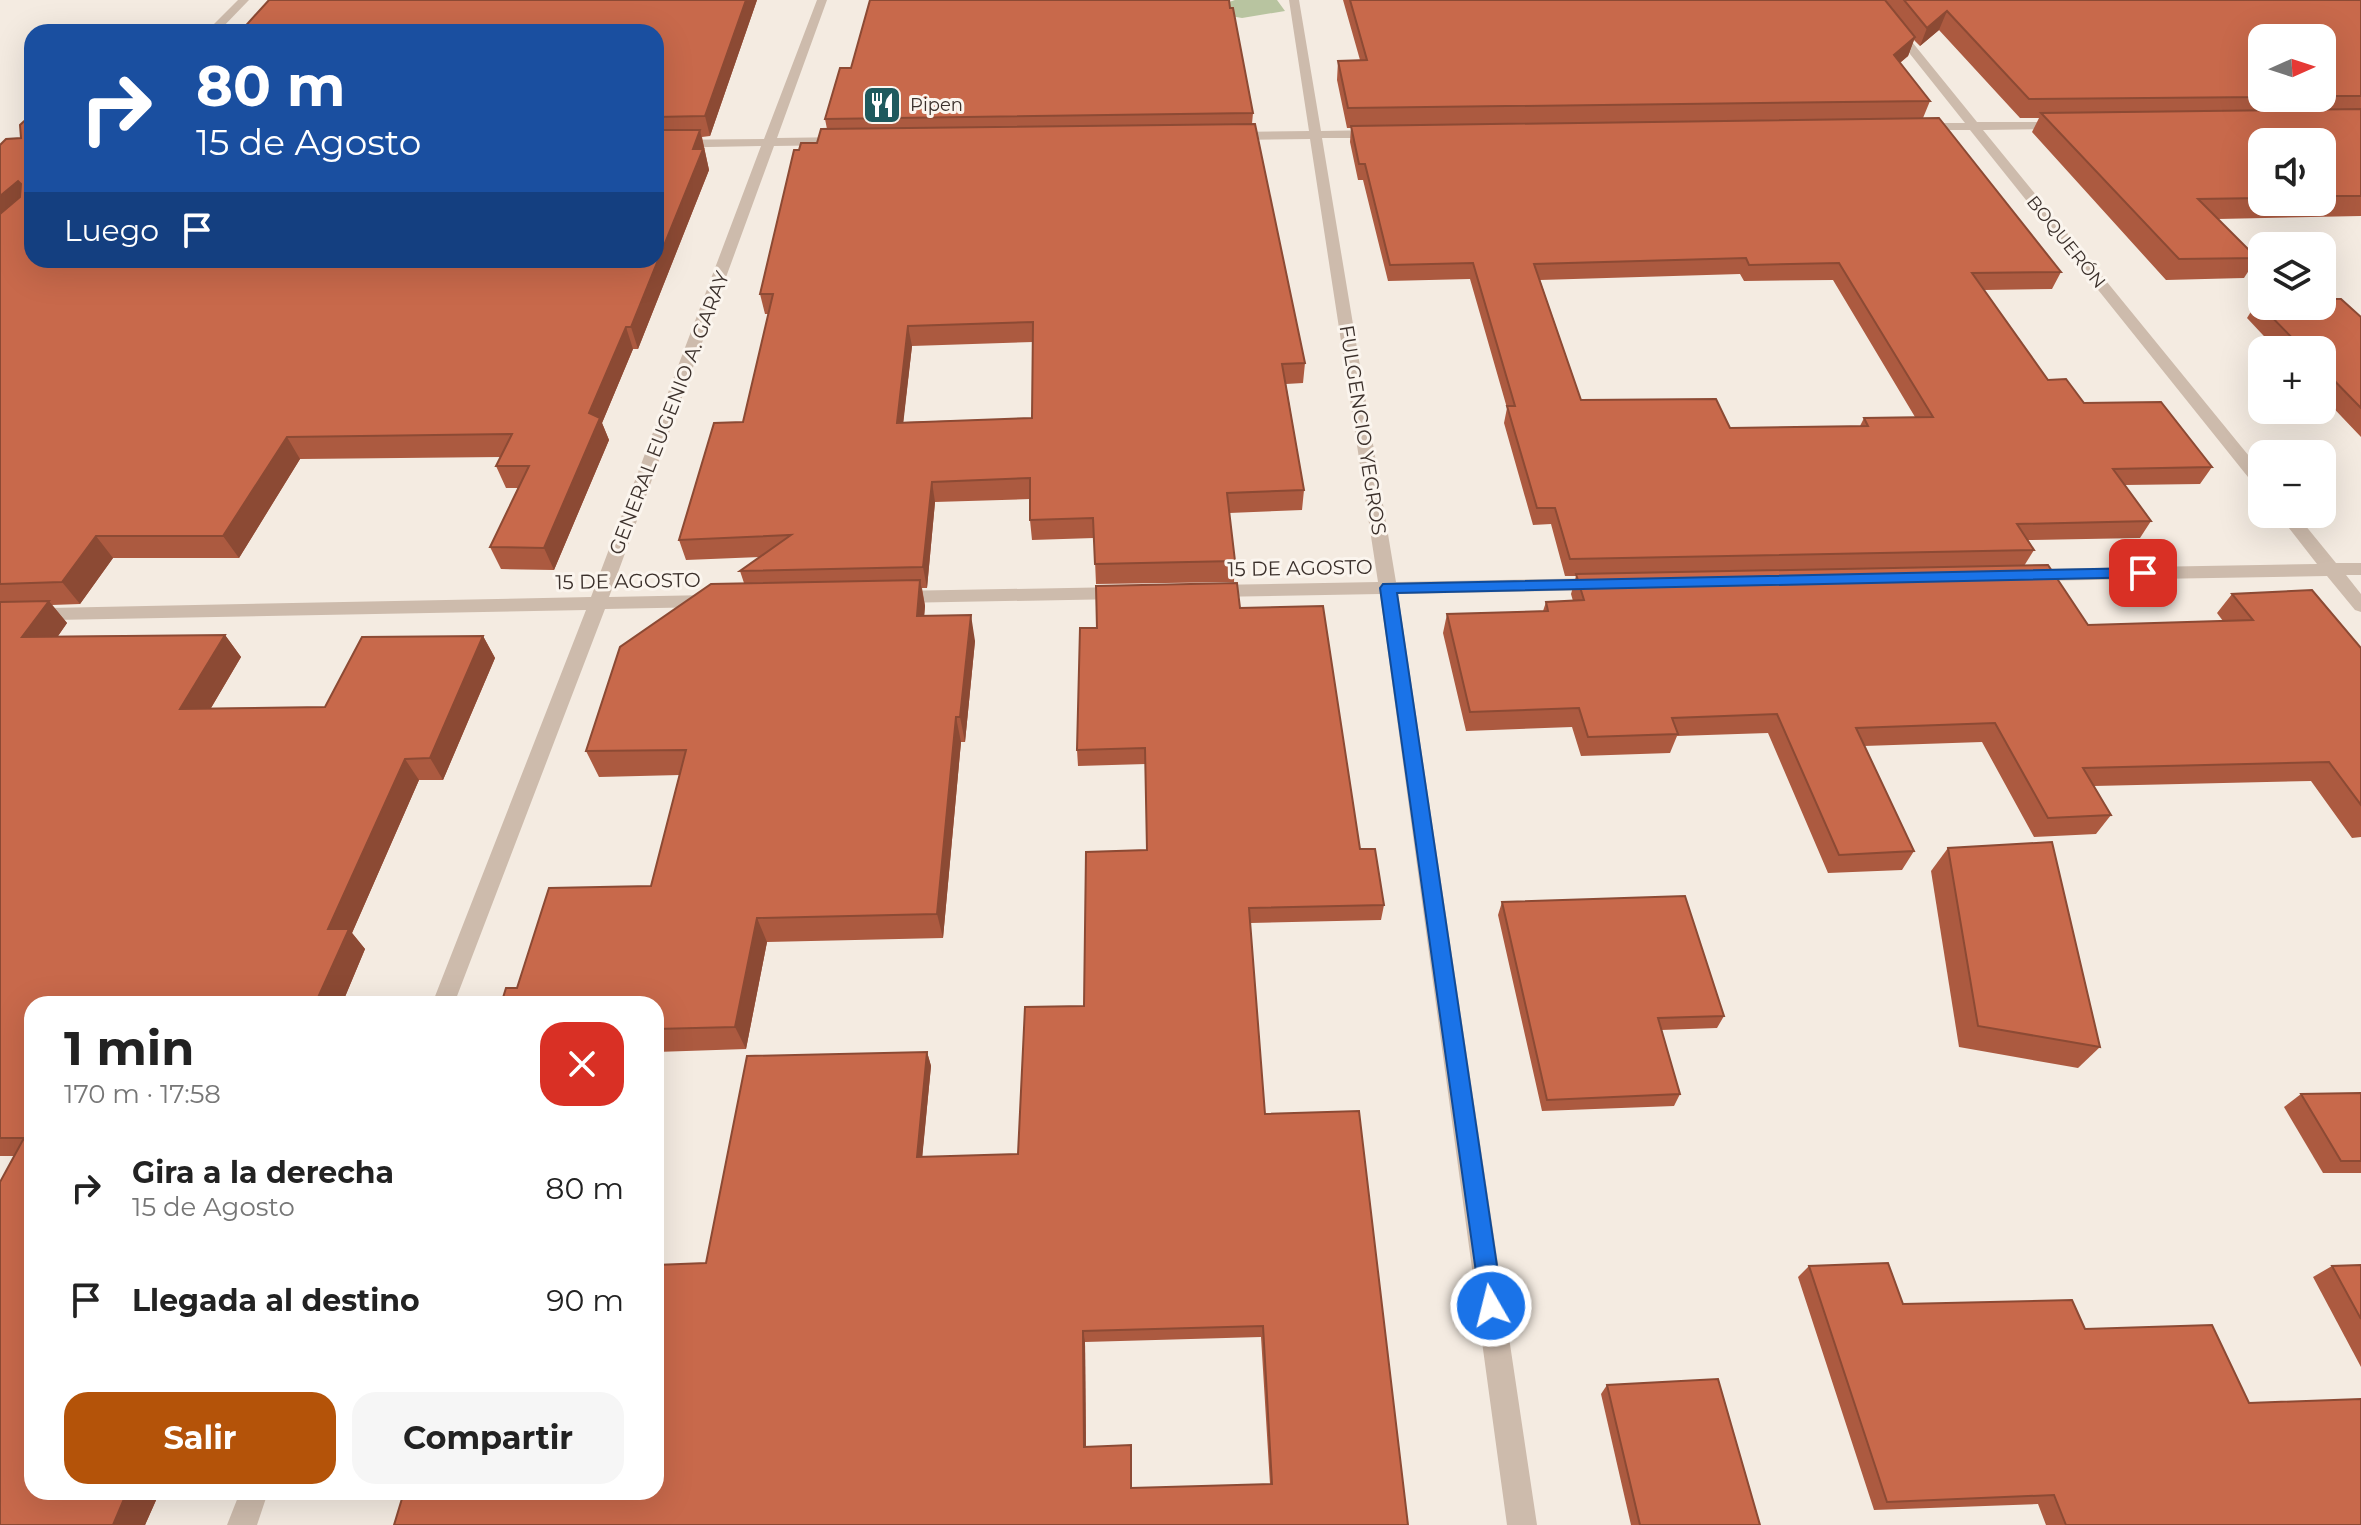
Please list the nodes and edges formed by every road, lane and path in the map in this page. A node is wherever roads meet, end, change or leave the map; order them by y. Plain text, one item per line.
1 (244, 0) edge
2 (822, 0) edge
3 (1294, 0) edge
4 (1872, 0) edge
5 (220, 24) edge
6 (2081, 125) edge
7 (1972, 126) junction
8 (1909, 127) edge
9 (1393, 134) edge
10 (1315, 135) junction
11 (1222, 137) edge
12 (864, 141) edge
13 (770, 142) junction
14 (664, 144) edge
15 (2248, 466) edge
16 (2298, 528) edge
17 (2332, 569) junction
18 (2361, 569) edge
19 (2012, 576) edge
20 (1612, 583) edge
21 (1388, 588) junction
22 (1199, 592) edge
23 (1135, 593) edge
24 (882, 598) edge
25 (724, 601) edge
26 (598, 603) junction
27 (2361, 606) edge
28 (0, 615) edge
29 (446, 996) edge
30 (251, 1500) edge
31 (242, 1525) edge
32 (1522, 1525) edge

1 - 5 street
2 - 13 street, GENERAL EUGENIO A. GARAY
3 - 10 street, FULGENCIO YEGROS
4 - 7 street, BOQUERÓN
6 - 7 street
7 - 8 street
7 - 15 street, BOQUERÓN
9 - 10 street
10 - 11 street
10 - 21 street, FULGENCIO YEGROS
12 - 13 street
13 - 14 street
13 - 26 street, GENERAL EUGENIO A. GARAY
16 - 17 street
17 - 18 street
17 - 19 street
17 - 27 street
20 - 21 street, 15 DE AGOSTO
21 - 22 street, 15 DE AGOSTO
21 - 32 street, FULGENCIO YEGROS
23 - 24 street
25 - 26 street, 15 DE AGOSTO
26 - 28 street, 15 DE AGOSTO
26 - 29 street, GENERAL EUGENIO A. GARAY
30 - 31 street

